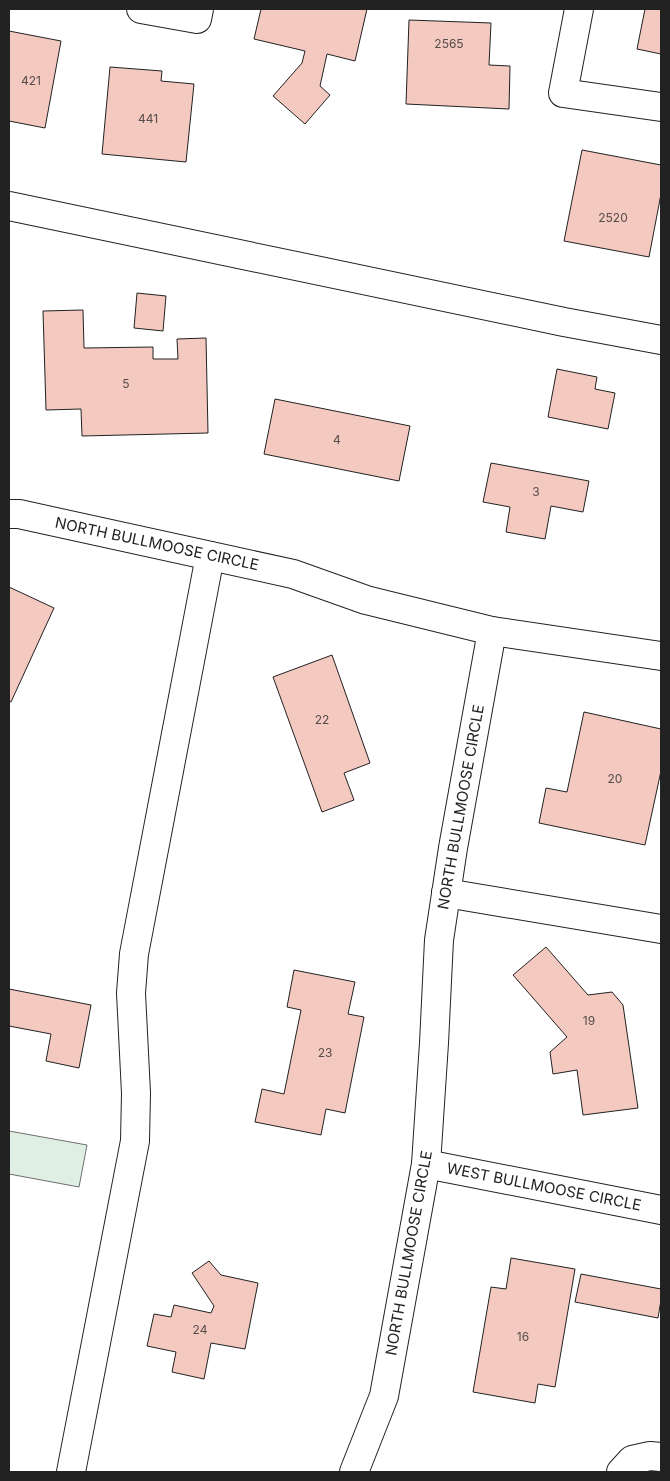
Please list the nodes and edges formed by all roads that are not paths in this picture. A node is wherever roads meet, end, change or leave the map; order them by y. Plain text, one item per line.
1 (141, 9) edge
2 (579, 9) edge
3 (198, 14) edge
4 (661, 107) edge
5 (9, 206) edge
6 (661, 340) edge
7 (9, 514) edge
8 (210, 556) junction
9 (492, 631) junction
10 (661, 656) edge
11 (446, 893) junction
12 (661, 929) edge
13 (426, 1164) junction
14 (661, 1210) edge
15 (661, 1456) edge
16 (71, 1472) edge
17 (354, 1472) edge
18 (621, 1472) edge

1 - 3 street
2 - 4 street
5 - 6 street
7 - 8 street, NORTH BULLMOOSE CIRCLE
8 - 9 street, NORTH BULLMOOSE CIRCLE
8 - 16 street
9 - 10 street
9 - 11 street, NORTH BULLMOOSE CIRCLE
11 - 12 street
11 - 13 street, NORTH BULLMOOSE CIRCLE
13 - 14 street, WEST BULLMOOSE CIRCLE
13 - 17 street, NORTH BULLMOOSE CIRCLE
15 - 18 street

